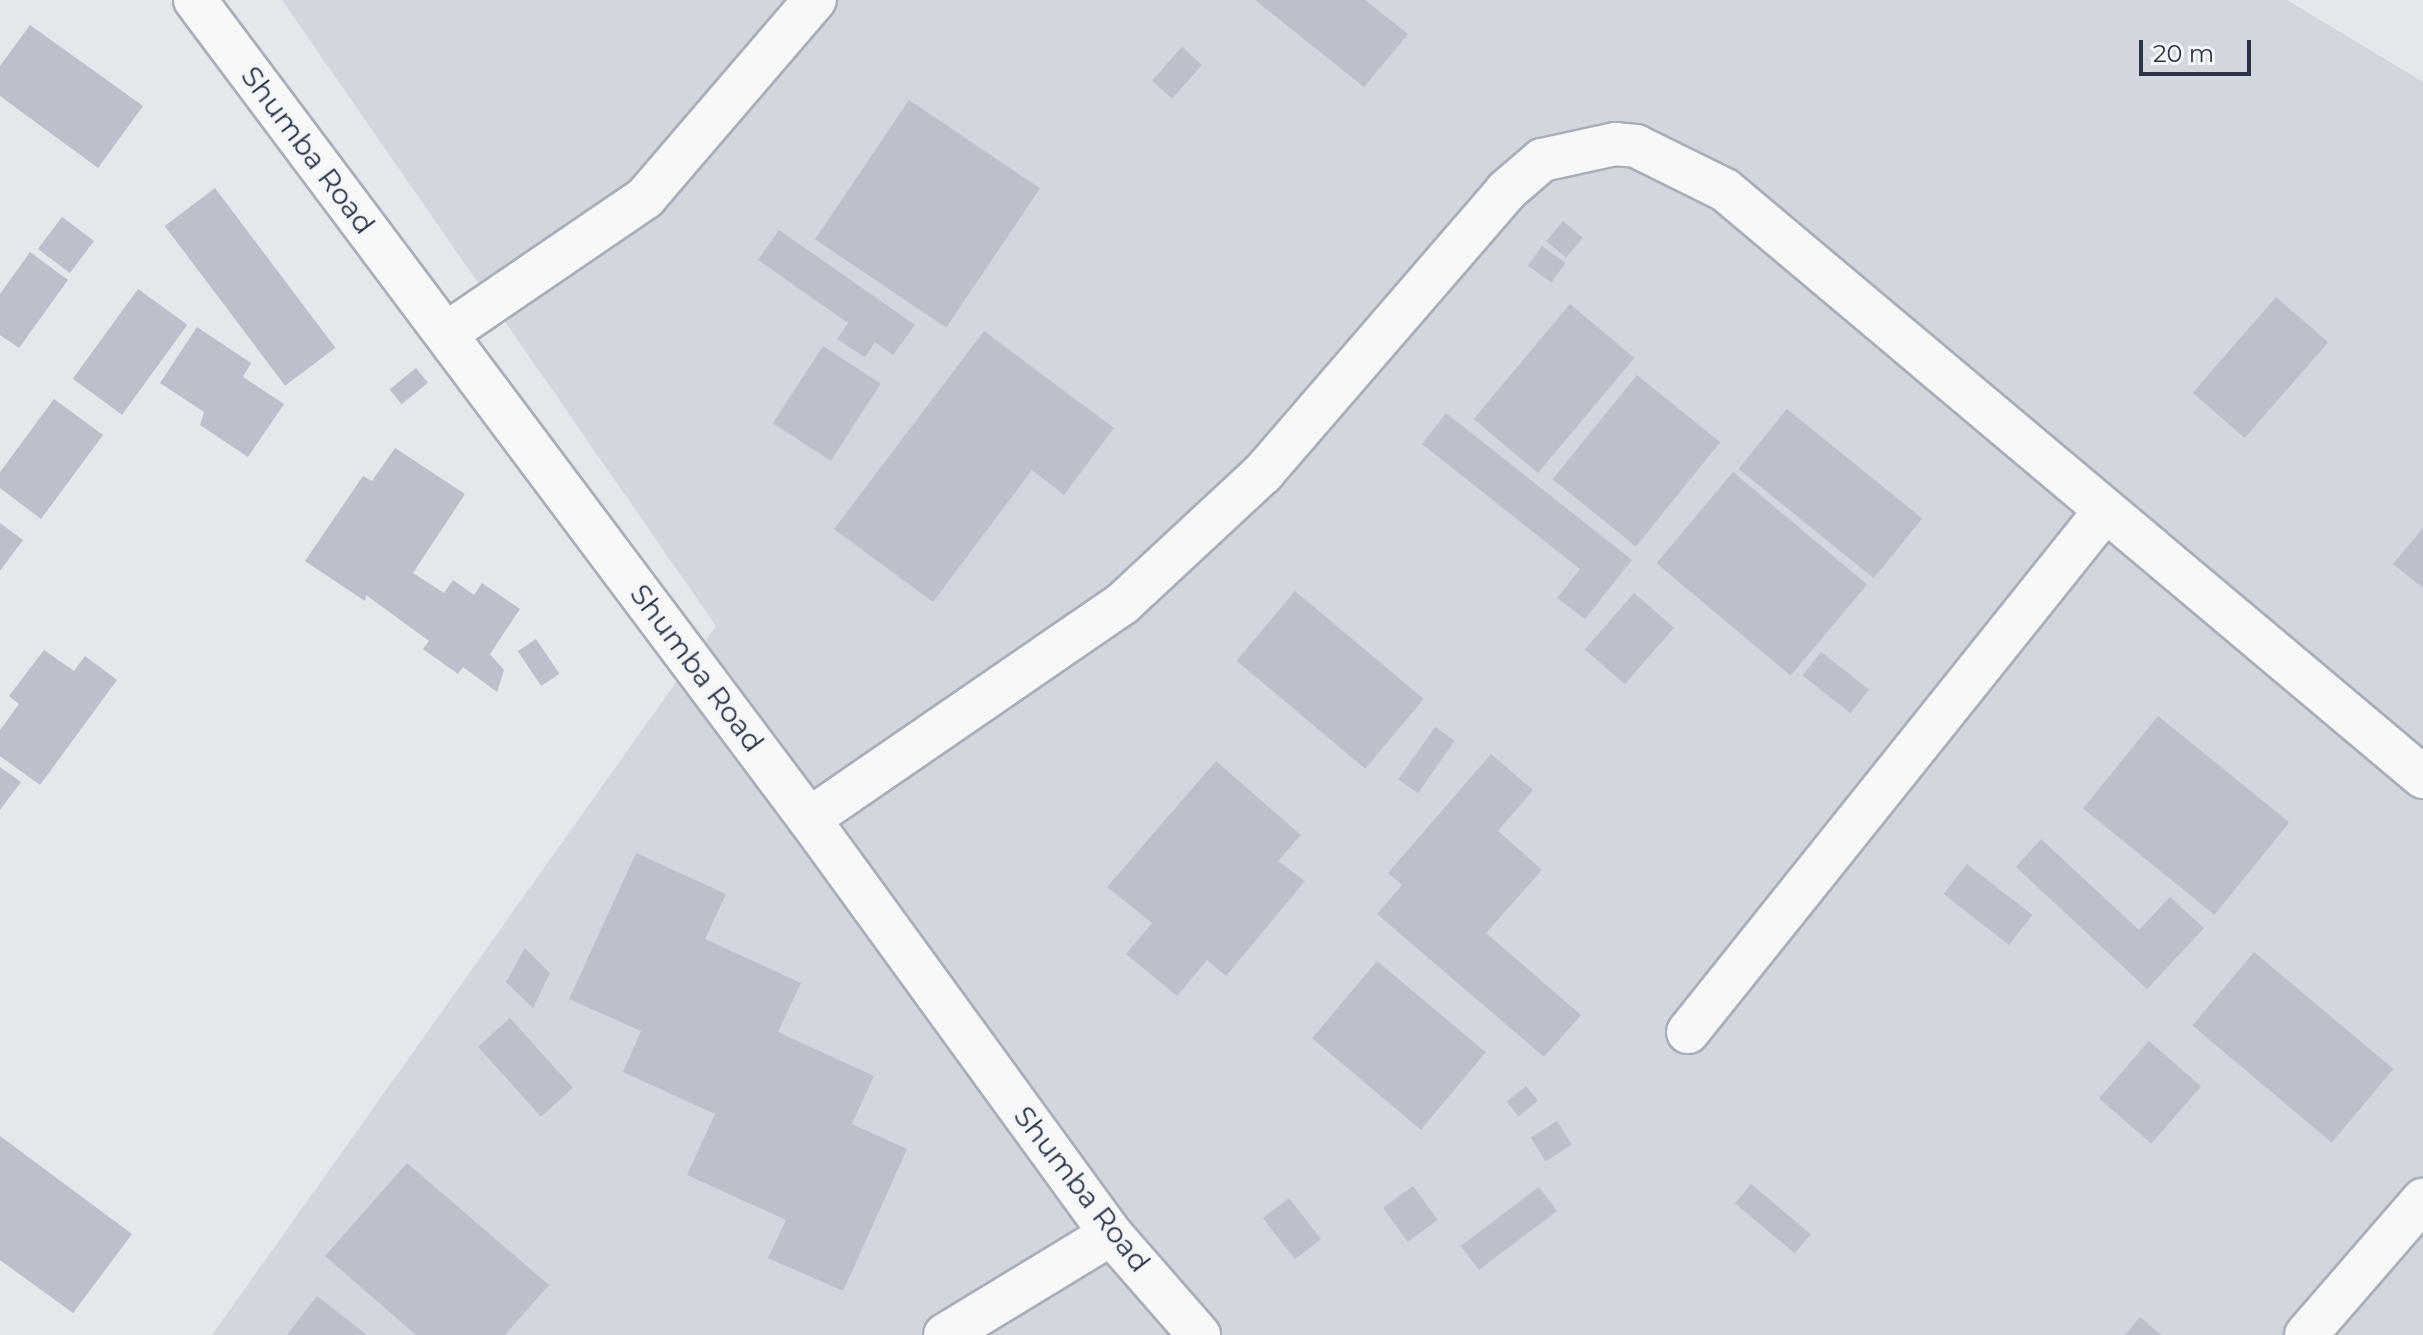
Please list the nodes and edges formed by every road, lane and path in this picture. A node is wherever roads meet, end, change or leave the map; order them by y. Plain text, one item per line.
1 (195, 0) edge
2 (815, 0) edge
3 (447, 333) junction
4 (2105, 511) junction
5 (2423, 777) edge
6 (809, 819) junction
7 (1688, 1032) dead end
8 (2423, 1200) edge
9 (1111, 1234) junction
10 (945, 1335) edge
11 (1199, 1335) edge
12 (2306, 1335) edge

1 - 3 street, Shumba Road
2 - 3 street
3 - 6 street, Shumba Road
4 - 5 street
4 - 6 street
4 - 7 street
6 - 9 street, Shumba Road
8 - 12 street
9 - 10 street
9 - 11 street, Shumba Road

